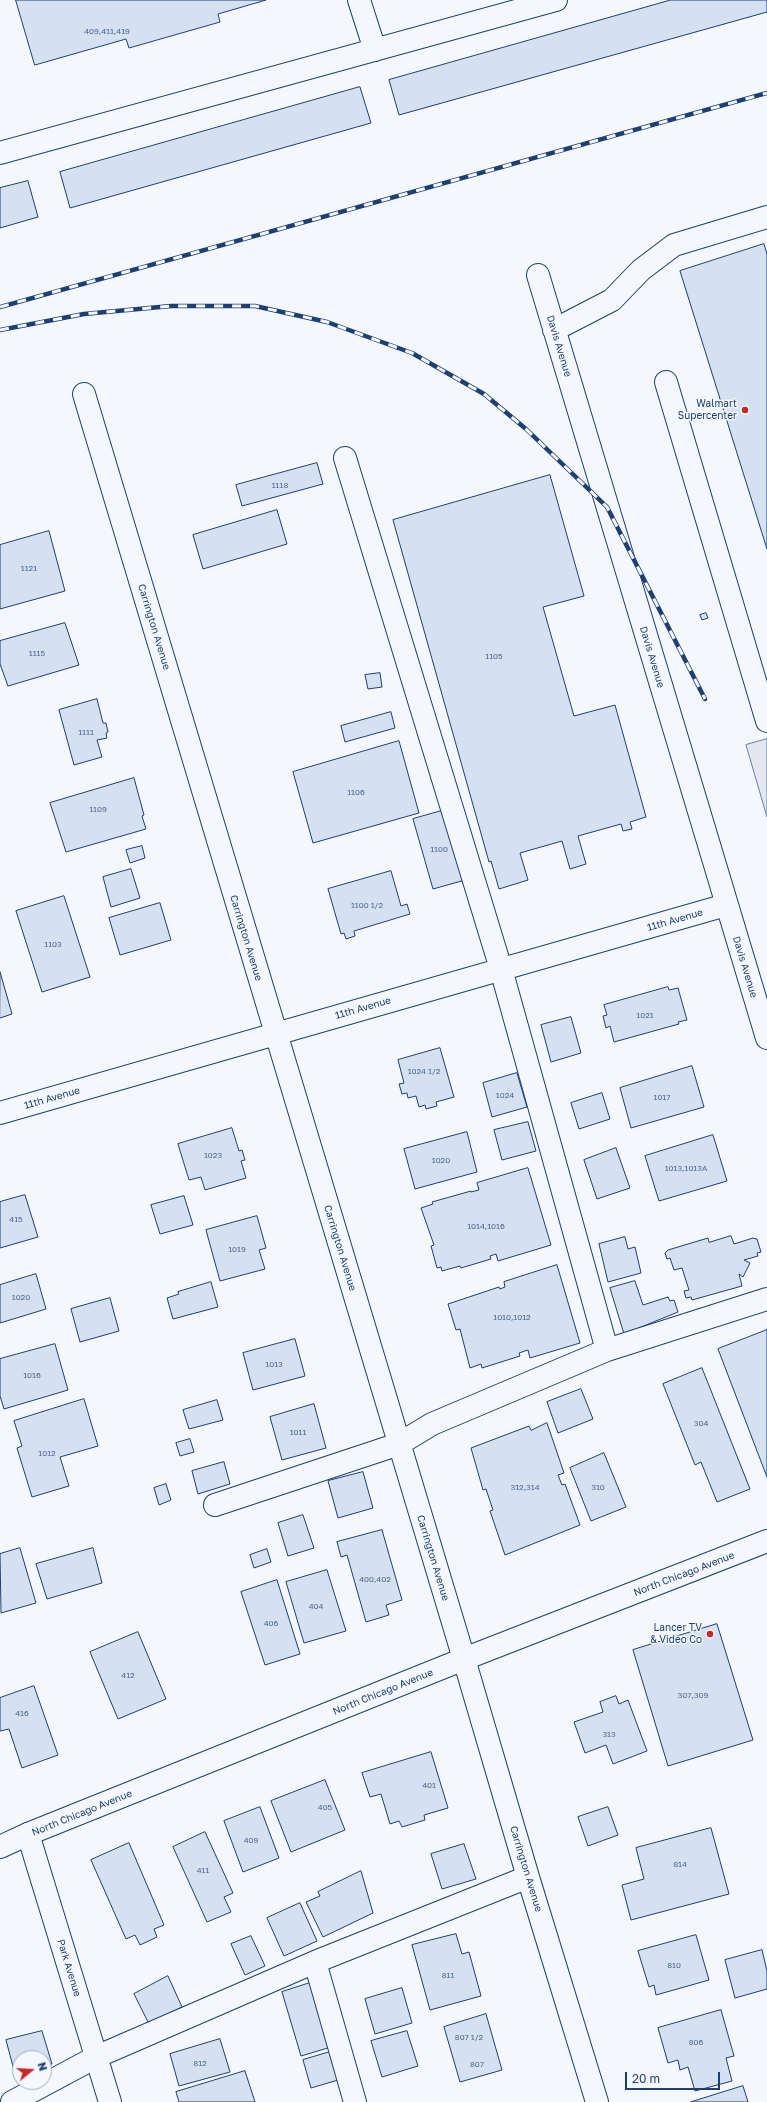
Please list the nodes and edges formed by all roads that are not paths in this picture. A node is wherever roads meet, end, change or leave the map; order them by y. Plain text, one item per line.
1 (359, 0) edge
2 (556, 0) edge
3 (375, 50) junction
4 (0, 153) edge
5 (767, 217) edge
6 (538, 275) dead end
7 (554, 330) junction
8 (666, 382) dead end
9 (84, 394) dead end
10 (345, 458) dead end
11 (767, 721) edge
12 (726, 905) junction
13 (501, 969) junction
14 (275, 1033) junction
15 (767, 1038) edge
16 (0, 1113) edge
17 (767, 1299) edge
18 (607, 1350) junction
19 (399, 1444) junction
20 (215, 1505) dead end
21 (767, 1541) edge
22 (464, 1659) junction
23 (28, 1834) junction
24 (0, 1847) edge
25 (528, 1877) junction
26 (316, 1962) junction
27 (96, 2057) junction
28 (12, 2102) edge
29 (110, 2102) edge
30 (355, 2102) edge
31 (597, 2102) edge

1 - 3 street
2 - 3 street
3 - 4 street
5 - 7 street
6 - 7 street, Davis Avenue
7 - 12 street, Davis Avenue
8 - 11 street
9 - 14 street, Carrington Avenue
10 - 13 street
12 - 13 street, 11th Avenue
12 - 15 street, Davis Avenue
13 - 14 street, 11th Avenue
13 - 18 street
14 - 16 street, 11th Avenue
14 - 19 street, Carrington Avenue
17 - 18 street
18 - 19 street
19 - 20 street
19 - 22 street, Carrington Avenue
21 - 22 street, North Chicago Avenue
22 - 23 street, North Chicago Avenue
22 - 25 street, Carrington Avenue
23 - 24 street, North Chicago Avenue
23 - 27 street, Park Avenue
25 - 26 street
25 - 31 street, Carrington Avenue
26 - 27 street
26 - 30 street
27 - 28 street
27 - 29 street, Park Avenue

